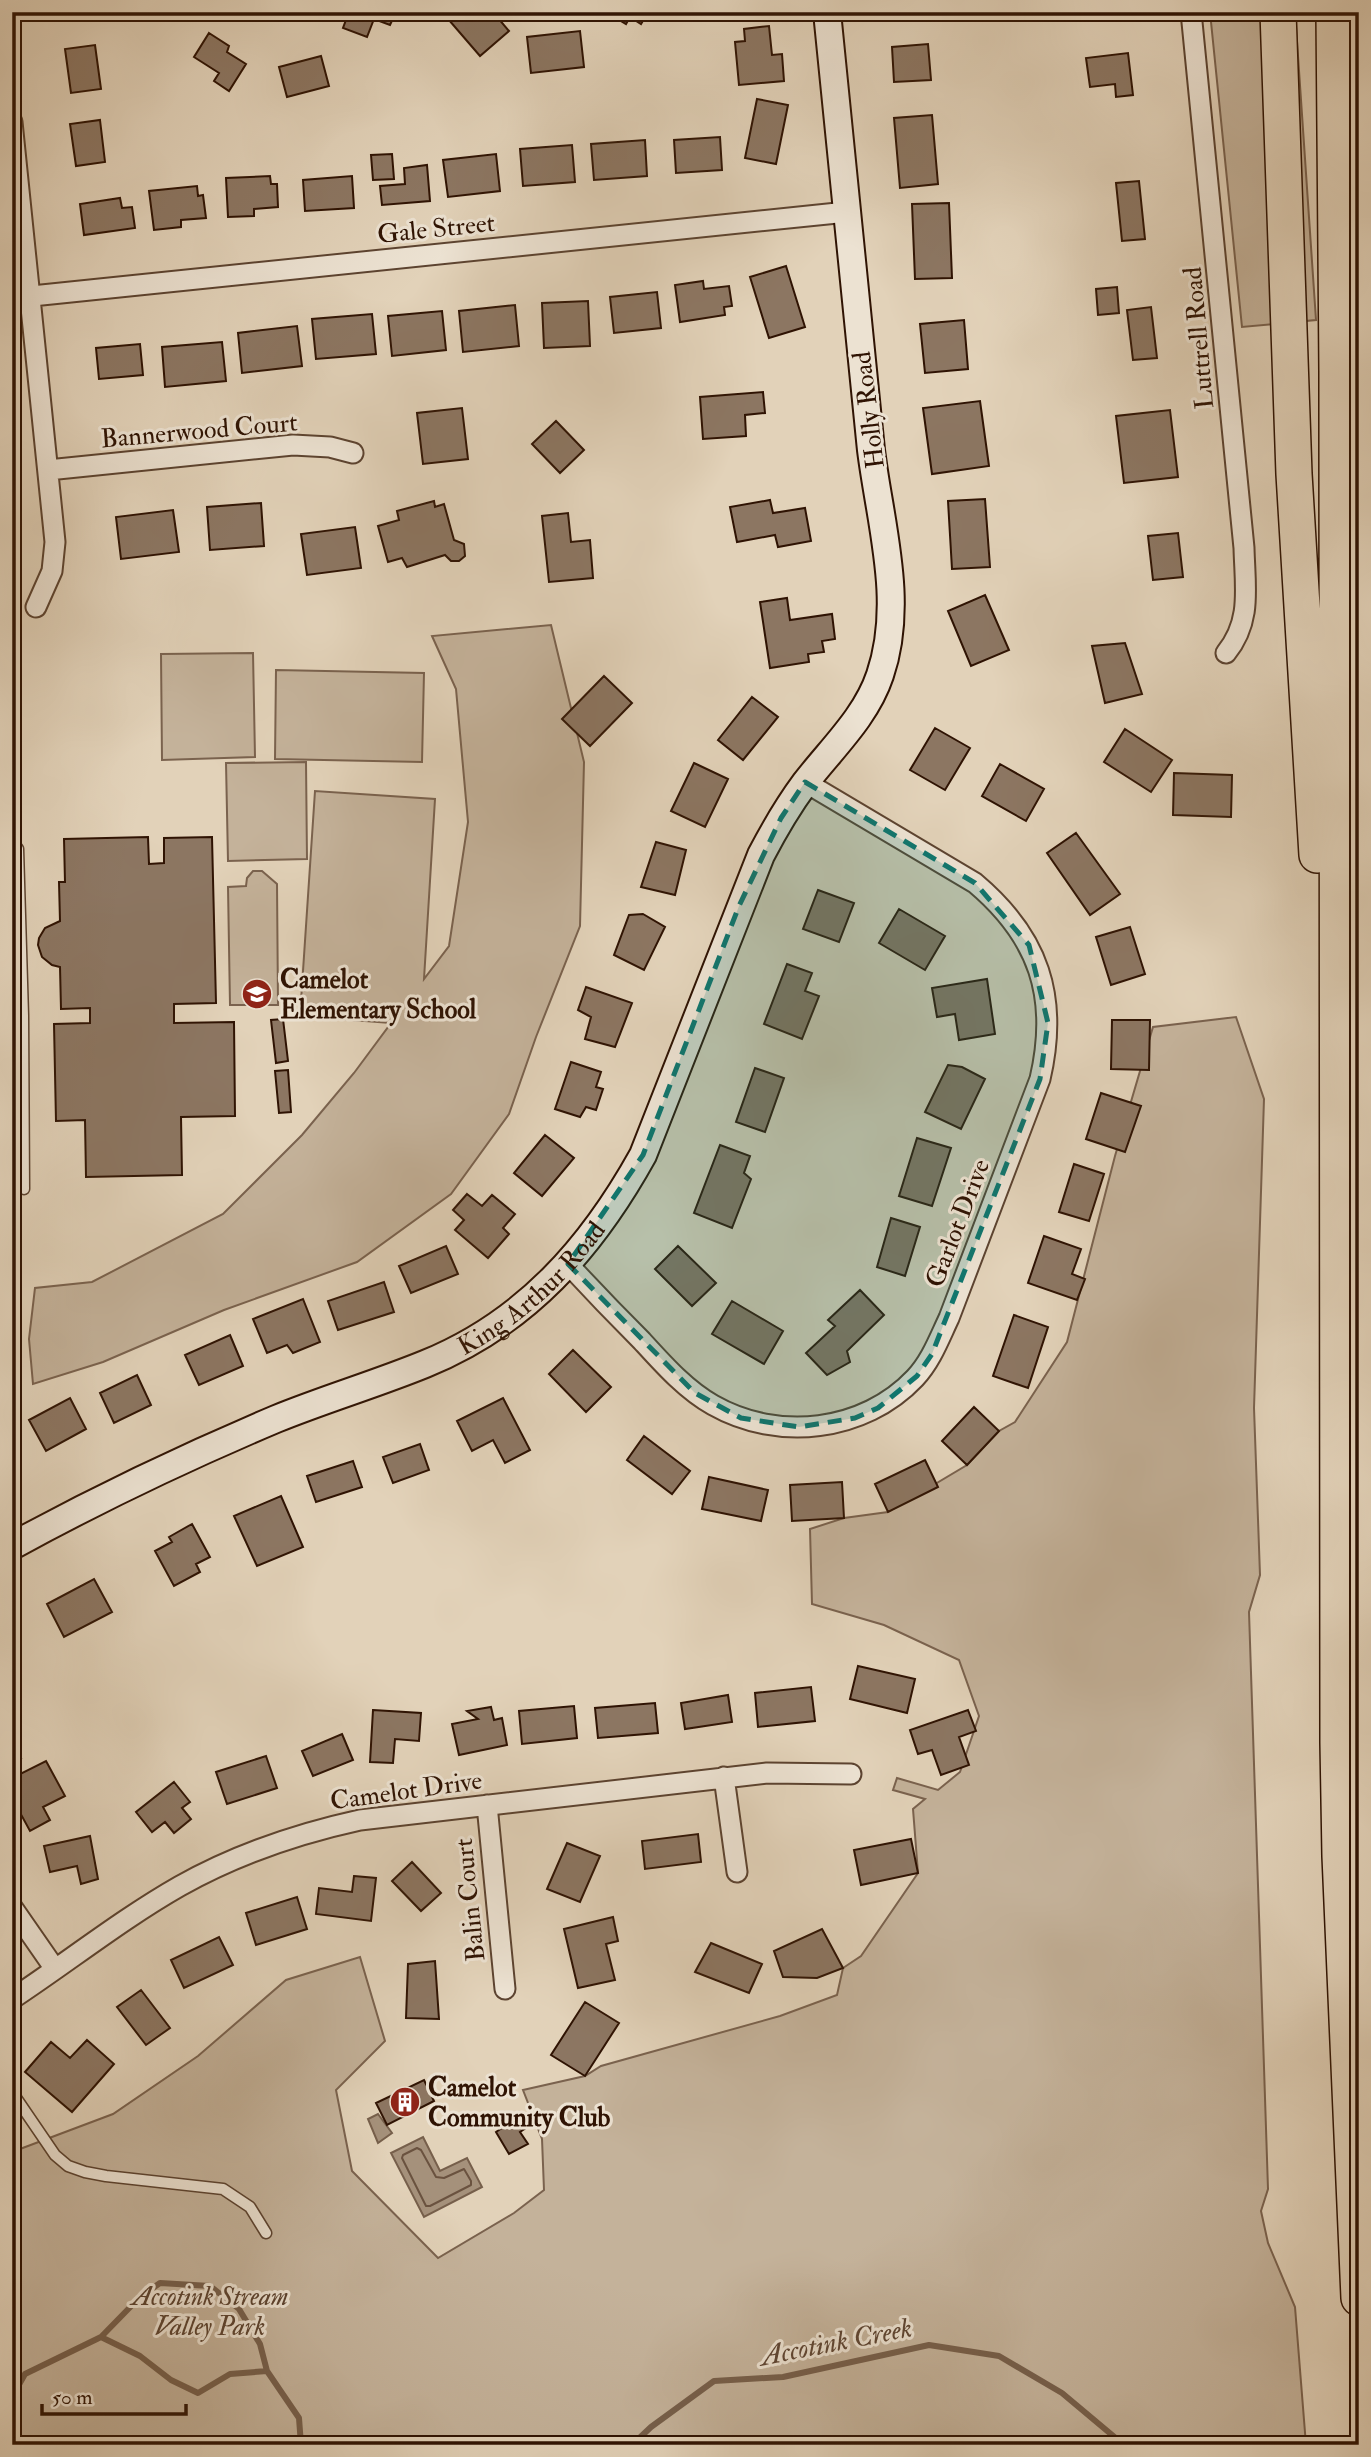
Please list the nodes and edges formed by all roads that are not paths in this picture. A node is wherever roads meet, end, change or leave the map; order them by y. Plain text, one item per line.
1 (827, 12) edge
2 (1191, 12) edge
3 (1278, 12) edge
4 (1334, 12) edge
5 (12, 122) edge
6 (847, 212) junction
7 (32, 296) junction
8 (353, 453) dead end
9 (48, 470) junction
10 (36, 607) dead end
11 (1226, 653) dead end
12 (806, 782) junction
13 (12, 841) edge
14 (1338, 1106) junction
15 (12, 1158) edge
16 (568, 1264) junction
17 (12, 1546) edge
18 (851, 1774) dead end
19 (724, 1777) junction
20 (487, 1805) junction
21 (737, 1872) dead end
22 (12, 1907) edge
23 (55, 1969) junction
24 (505, 1989) dead end
25 (12, 2000) edge
26 (12, 2092) edge
27 (265, 2233) dead end
28 (1359, 2298) edge

1 - 6 street, Holly Road
2 - 11 street, Luttrell Road
3 - 14 highway
4 - 14 highway
5 - 7 street
6 - 7 street, Gale Street
6 - 12 street, Holly Road
7 - 9 street
8 - 9 street, Bannerwood Court
9 - 10 street
12 - 16 street, King Arthur Road
12 - 16 street, Garlot Drive
13 - 15 lane
14 - 28 highway
16 - 17 street, King Arthur Road
18 - 19 street, Camelot Drive
19 - 20 street, Camelot Drive
19 - 21 street
20 - 23 street, Camelot Drive
20 - 24 street, Balin Court
22 - 23 street
23 - 25 street, Camelot Drive
26 - 27 lane

